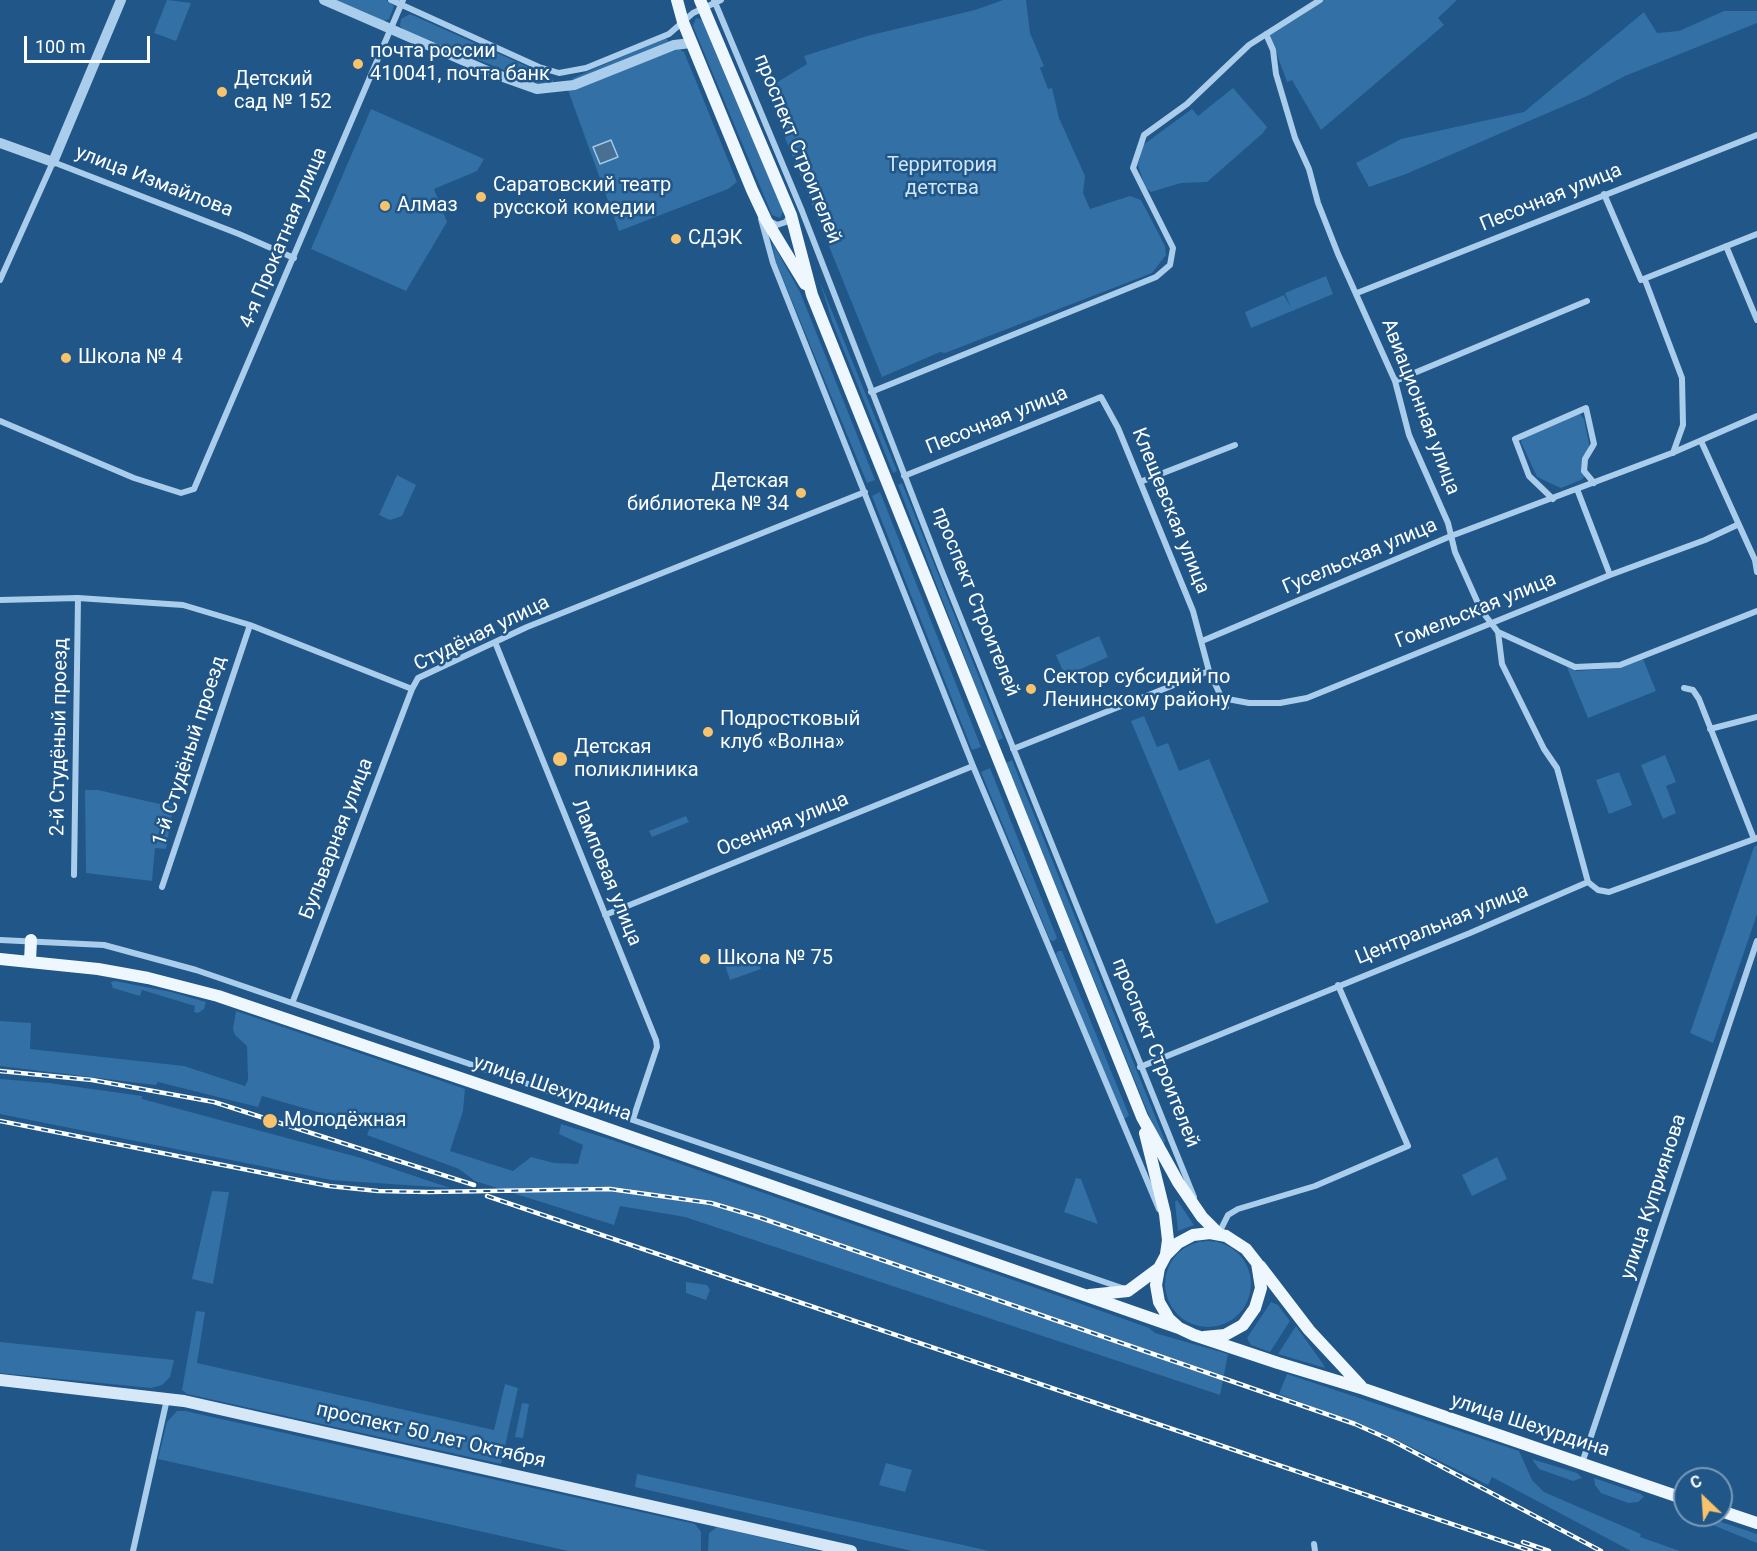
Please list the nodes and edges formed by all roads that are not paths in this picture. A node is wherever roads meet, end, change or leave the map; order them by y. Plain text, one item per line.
1 (121, 0) edge
2 (324, 0) edge
3 (391, 0) edge
4 (672, 0) edge
5 (677, 0) edge
6 (1320, 0) edge
7 (402, 2) edge
8 (711, 2) edge
9 (683, 22) junction
10 (391, 28) junction
11 (1266, 34) junction
12 (691, 43) junction
13 (1757, 135) edge
14 (0, 143) edge
15 (52, 162) junction
16 (752, 190) junction
17 (1604, 195) junction
18 (797, 213) junction
19 (766, 220) junction
20 (1757, 234) edge
21 (1726, 246) junction
22 (294, 258) junction
23 (0, 280) edge
24 (1643, 280) junction
25 (1357, 293) junction
26 (812, 296) junction
27 (1587, 301) dead end
28 (1757, 320) edge
29 (1395, 381) junction
30 (871, 392) junction
31 (1101, 397) joint
32 (1757, 416) edge
33 (0, 422) edge
34 (1701, 441) junction
35 (1235, 445) dead end
36 (1672, 453) junction
37 (904, 476) junction
38 (1140, 482) junction
39 (1594, 483) junction
40 (1577, 489) junction
41 (865, 492) junction
42 (1553, 499) junction
43 (1737, 525) junction
44 (1451, 536) junction
45 (1757, 572) edge
46 (1610, 575) junction
47 (78, 598) junction
48 (0, 600) edge
49 (1757, 611) edge
50 (1489, 624) junction
51 (250, 625) junction
52 (1498, 632) junction
53 (1202, 641) junction
54 (495, 642) junction
55 (1209, 671) junction
56 (1684, 688) dead end
57 (412, 689) junction
58 (1222, 698) junction
59 (1226, 707) dead end
60 (1757, 717) edge
61 (1710, 729) junction
62 (1012, 749) junction
63 (973, 766) junction
64 (1755, 839) edge
65 (74, 875) dead end
66 (1588, 882) junction
67 (162, 887) dead end
68 (605, 915) junction
69 (0, 940) edge
70 (31, 940) junction
71 (1757, 941) edge
72 (0, 959) edge
73 (30, 961) junction
74 (1338, 985) junction
75 (293, 1001) junction
76 (1140, 1067) junction
77 (1142, 1117) junction
78 (633, 1119) junction
79 (1202, 1216) junction
80 (1167, 1226) junction
81 (1219, 1234) junction
82 (1166, 1255) junction
83 (1257, 1263) junction
84 (1159, 1268) junction
85 (1128, 1291) junction
86 (1082, 1295) junction
87 (1179, 1328) junction
88 (1204, 1337) junction
89 (0, 1380) edge
90 (1364, 1389) junction
91 (167, 1398) junction
92 (1582, 1463) junction
93 (1673, 1495) edge
94 (1733, 1514) edge
95 (1754, 1520) edge
96 (133, 1551) edge
97 (851, 1551) edge

1 - 15 street
2 - 10 street
3 - 7 street
4 - 9 street, проспект Строителей
5 - 9 main road, проспект Строителей
6 - 11 street
7 - 9 street
7 - 10 street, 4-я Прокатная улица
8 - 9 street
8 - 18 main road, проспект Строителей
9 - 12 main road, проспект Строителей
10 - 12 street
10 - 22 street, 4-я Прокатная улица
11 - 25 street, Авиационная улица
11 - 30 street
12 - 16 main road, проспект Строителей
13 - 17 street, Песочная улица
14 - 15 street, улица Измайлова
15 - 22 street, улица Измайлова
15 - 23 street
16 - 19 main road, проспект Строителей
16 - 41 street, проспект Строителей
17 - 24 street
17 - 25 street, Песочная улица
18 - 19 street
18 - 26 main road, проспект Строителей
18 - 30 street, проспект Строителей
19 - 26 main road, проспект Строителей
20 - 21 street
21 - 24 street
21 - 28 street
22 - 33 street, 4-я Прокатная улица
24 - 36 street
25 - 29 street, Авиационная улица
26 - 77 main road, проспект Строителей
27 - 29 street
29 - 44 street, Авиационная улица
30 - 37 street, проспект Строителей
31 - 37 street, Песочная улица
31 - 38 street, Клещевская улица
32 - 34 street, Гусельская улица
34 - 36 street, Гусельская улица
34 - 43 street
35 - 38 street
36 - 39 street, Гусельская улица
37 - 62 street, проспект Строителей
38 - 53 street, Клещевская улица
39 - 40 street, Гусельская улица
39 - 42 street
40 - 42 street, Гусельская улица
40 - 46 street
41 - 54 street, Студёная улица
41 - 63 street, проспект Строителей
42 - 44 street, Гусельская улица
43 - 45 street
43 - 46 street, Гомельская улица
44 - 50 street, Авиационная улица
44 - 53 street, Гусельская улица
46 - 50 street, Гомельская улица
47 - 48 street, Студёная улица
47 - 51 street, Студёная улица
47 - 65 street, 2-й Студёный проезд
49 - 52 street
50 - 52 street
50 - 58 street, Гомельская улица
51 - 57 street, Студёная улица
51 - 67 street, 1-й Студёный проезд
52 - 66 street
53 - 55 street
54 - 57 street, Студёная улица
54 - 68 street, Ламповая улица
55 - 58 street
55 - 62 street
56 - 61 street
57 - 75 street, Бульварная улица
58 - 59 street
60 - 61 street
61 - 64 street
62 - 76 street, проспект Строителей
63 - 68 street, Осенняя улица
63 - 80 street, проспект Строителей
64 - 66 street
66 - 74 street, Центральная улица
68 - 78 street, Ламповая улица
69 - 70 street
70 - 73 main road
70 - 75 street
71 - 92 street, улица Куприянова
72 - 73 main road, улица Шехурдина
73 - 86 main road, улица Шехурдина
74 - 76 street, Центральная улица
74 - 81 street
75 - 78 street
76 - 79 street, проспект Строителей
77 - 79 main road, проспект Строителей
77 - 80 main road, проспект Строителей
78 - 85 street
79 - 81 main road, проспект Строителей
80 - 82 main road, проспект Строителей
81 - 82 main road
81 - 83 main road
82 - 84 main road
83 - 88 main road
83 - 90 main road, улица Шехурдина
84 - 85 main road
84 - 87 main road
85 - 86 main road, улица Шехурдина
86 - 87 main road, улица Шехурдина
87 - 88 main road
88 - 90 main road, улица Шехурдина
89 - 91 main road, проспект 50 лет Октября
90 - 92 main road, улица Шехурдина
91 - 96 street
91 - 97 main road, проспект 50 лет Октября
92 - 93 main road, улица Шехурдина
94 - 95 main road

